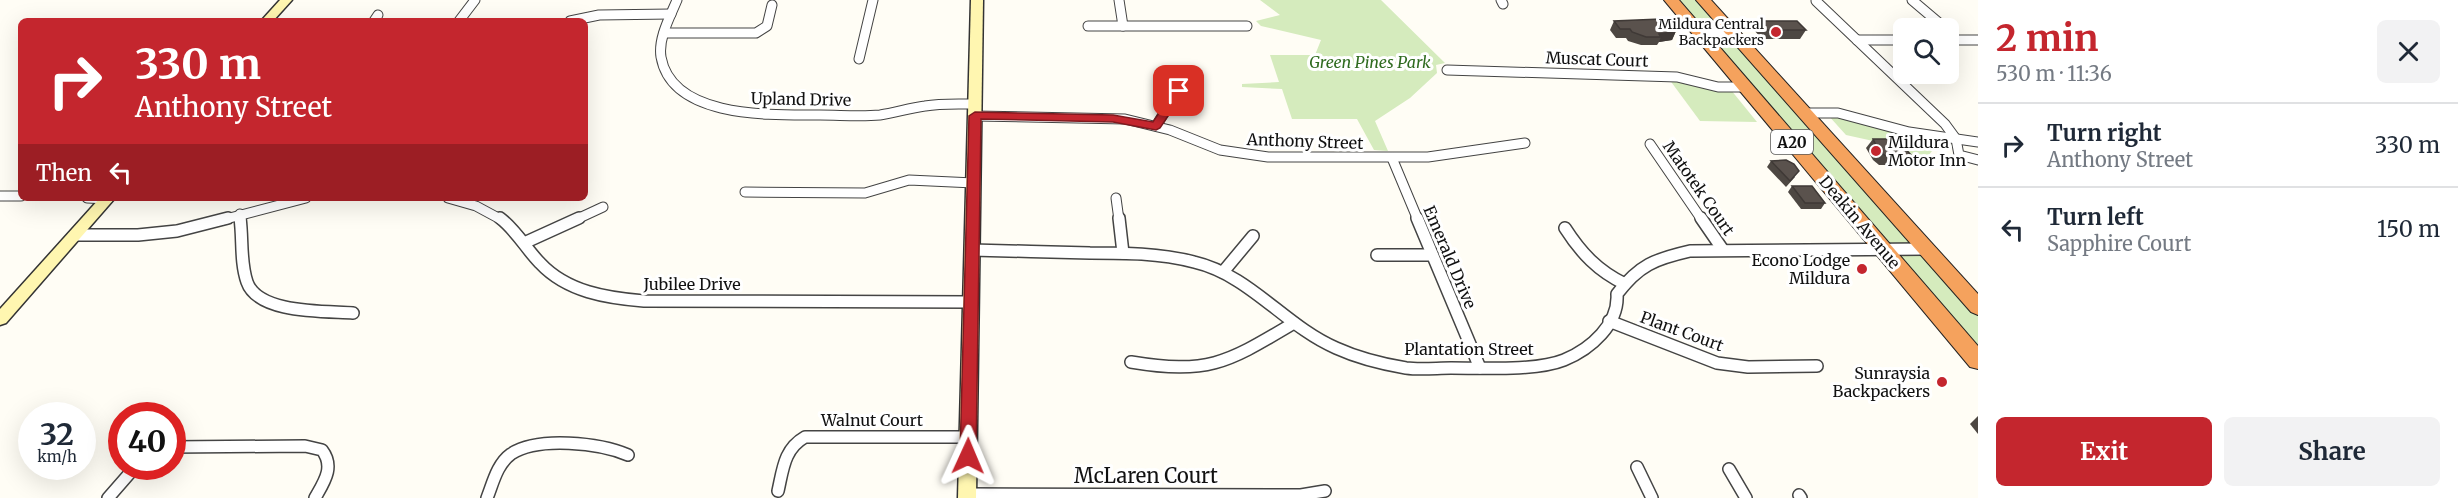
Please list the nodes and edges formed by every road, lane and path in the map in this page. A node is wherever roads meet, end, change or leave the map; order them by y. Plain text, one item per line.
1 (286, 0) edge
2 (475, 0) edge
3 (677, 0) edge
4 (873, 0) edge
5 (977, 0) edge
6 (1119, 0) edge
7 (1671, 0) edge
8 (1704, 0) edge
9 (1912, 0) edge
10 (1816, 1) edge
11 (772, 5) dead end
12 (671, 14) junction
13 (270, 18) edge
14 (462, 18) edge
15 (584, 18) edge
16 (1933, 18) edge
17 (1088, 26) dead end
18 (1123, 26) junction
19 (1247, 26) dead end
20 (664, 33) junction
21 (1733, 33) junction
22 (1700, 34) junction
23 (1857, 40) junction
24 (1893, 40) edge
25 (1959, 40) edge
26 (1978, 40) edge
27 (859, 58) dead end
28 (1447, 70) dead end
29 (1191, 84) dead end
30 (1745, 87) junction
31 (975, 110) junction
32 (1804, 113) junction
33 (1156, 126) junction
34 (1956, 139) junction
35 (1978, 142) edge
36 (1525, 143) dead end
37 (1650, 144) dead end
38 (1392, 158) junction
39 (1978, 160) edge
40 (974, 181) junction
41 (745, 192) dead end
42 (0, 196) edge
43 (18, 196) edge
44 (1116, 198) dead end
45 (105, 201) edge
46 (294, 201) edge
47 (461, 201) edge
48 (603, 207) dead end
49 (240, 214) junction
50 (1566, 228) dead end
51 (75, 235) junction
52 (1253, 236) dead end
53 (524, 243) junction
54 (1926, 249) junction
55 (1724, 250) junction
56 (1884, 250) junction
57 (972, 253) junction
58 (1123, 254) junction
59 (1377, 255) dead end
60 (1432, 255) junction
61 (1223, 272) junction
62 (1625, 284) junction
63 (971, 302) junction
64 (1978, 307) edge
65 (353, 313) dead end
66 (0, 319) edge
67 (1609, 321) junction
68 (1294, 323) junction
69 (1978, 361) edge
70 (1131, 362) dead end
71 (1817, 366) dead end
72 (1480, 368) junction
73 (968, 437) junction
74 (186, 447) edge
75 (628, 455) dead end
76 (1637, 467) dead end
77 (1729, 469) dead end
78 (124, 480) edge
79 (1325, 491) dead end
80 (778, 492) dead end
81 (967, 496) edge
82 (108, 498) edge
83 (315, 498) edge
84 (487, 498) edge
85 (1652, 498) edge
86 (1746, 498) edge

1 - 13 street
2 - 14 street
3 - 12 street, Upland Drive
4 - 27 street
5 - 31 street
6 - 18 street
7 - 22 highway, Deakin Avenue / A20
8 - 21 highway, Deakin Avenue / A20
9 - 16 street
10 - 23 street
11 - 20 street
12 - 15 street
12 - 20 street, Upland Drive
17 - 18 street
18 - 19 street
20 - 31 street, Upland Drive
21 - 22 street
21 - 32 highway, Deakin Avenue / A20
22 - 30 highway, Deakin Avenue / A20
23 - 24 street
23 - 34 street
25 - 26 street
28 - 30 street, Muscat Court
29 - 33 street
30 - 56 highway, Deakin Avenue / A20
31 - 33 street, Anthony Street
31 - 40 street
32 - 34 street
32 - 54 highway, Deakin Avenue / A20
33 - 38 street, Anthony Street
34 - 35 street
34 - 39 street
36 - 38 street, Anthony Street
37 - 55 street, Matotek Court
38 - 60 street, Emerald Drive
40 - 41 street
40 - 57 street
42 - 43 street
44 - 58 street
45 - 51 street
46 - 49 street
47 - 53 street, Jubilee Drive
48 - 53 street
49 - 51 street
49 - 65 street
50 - 62 street
51 - 66 street
52 - 61 street
53 - 63 street, Jubilee Drive
54 - 56 street, Plantation Street
54 - 64 highway, Deakin Avenue / A20
55 - 56 street, Plantation Street
55 - 62 street, Plantation Street
56 - 69 highway, Deakin Avenue / A20
57 - 58 street, Plantation Street
57 - 63 street
58 - 61 street, Plantation Street
59 - 60 street
60 - 72 street, Emerald Drive
61 - 68 street, Plantation Street
62 - 67 street, Plantation Street
63 - 73 street
67 - 71 street, Plant Court
67 - 72 street, Plantation Street
68 - 70 street
68 - 72 street, Plantation Street
73 - 80 street, Walnut Court
73 - 81 street
74 - 83 street
75 - 84 street
76 - 85 street
77 - 86 street
78 - 82 street
79 - 81 street, McLaren Court

